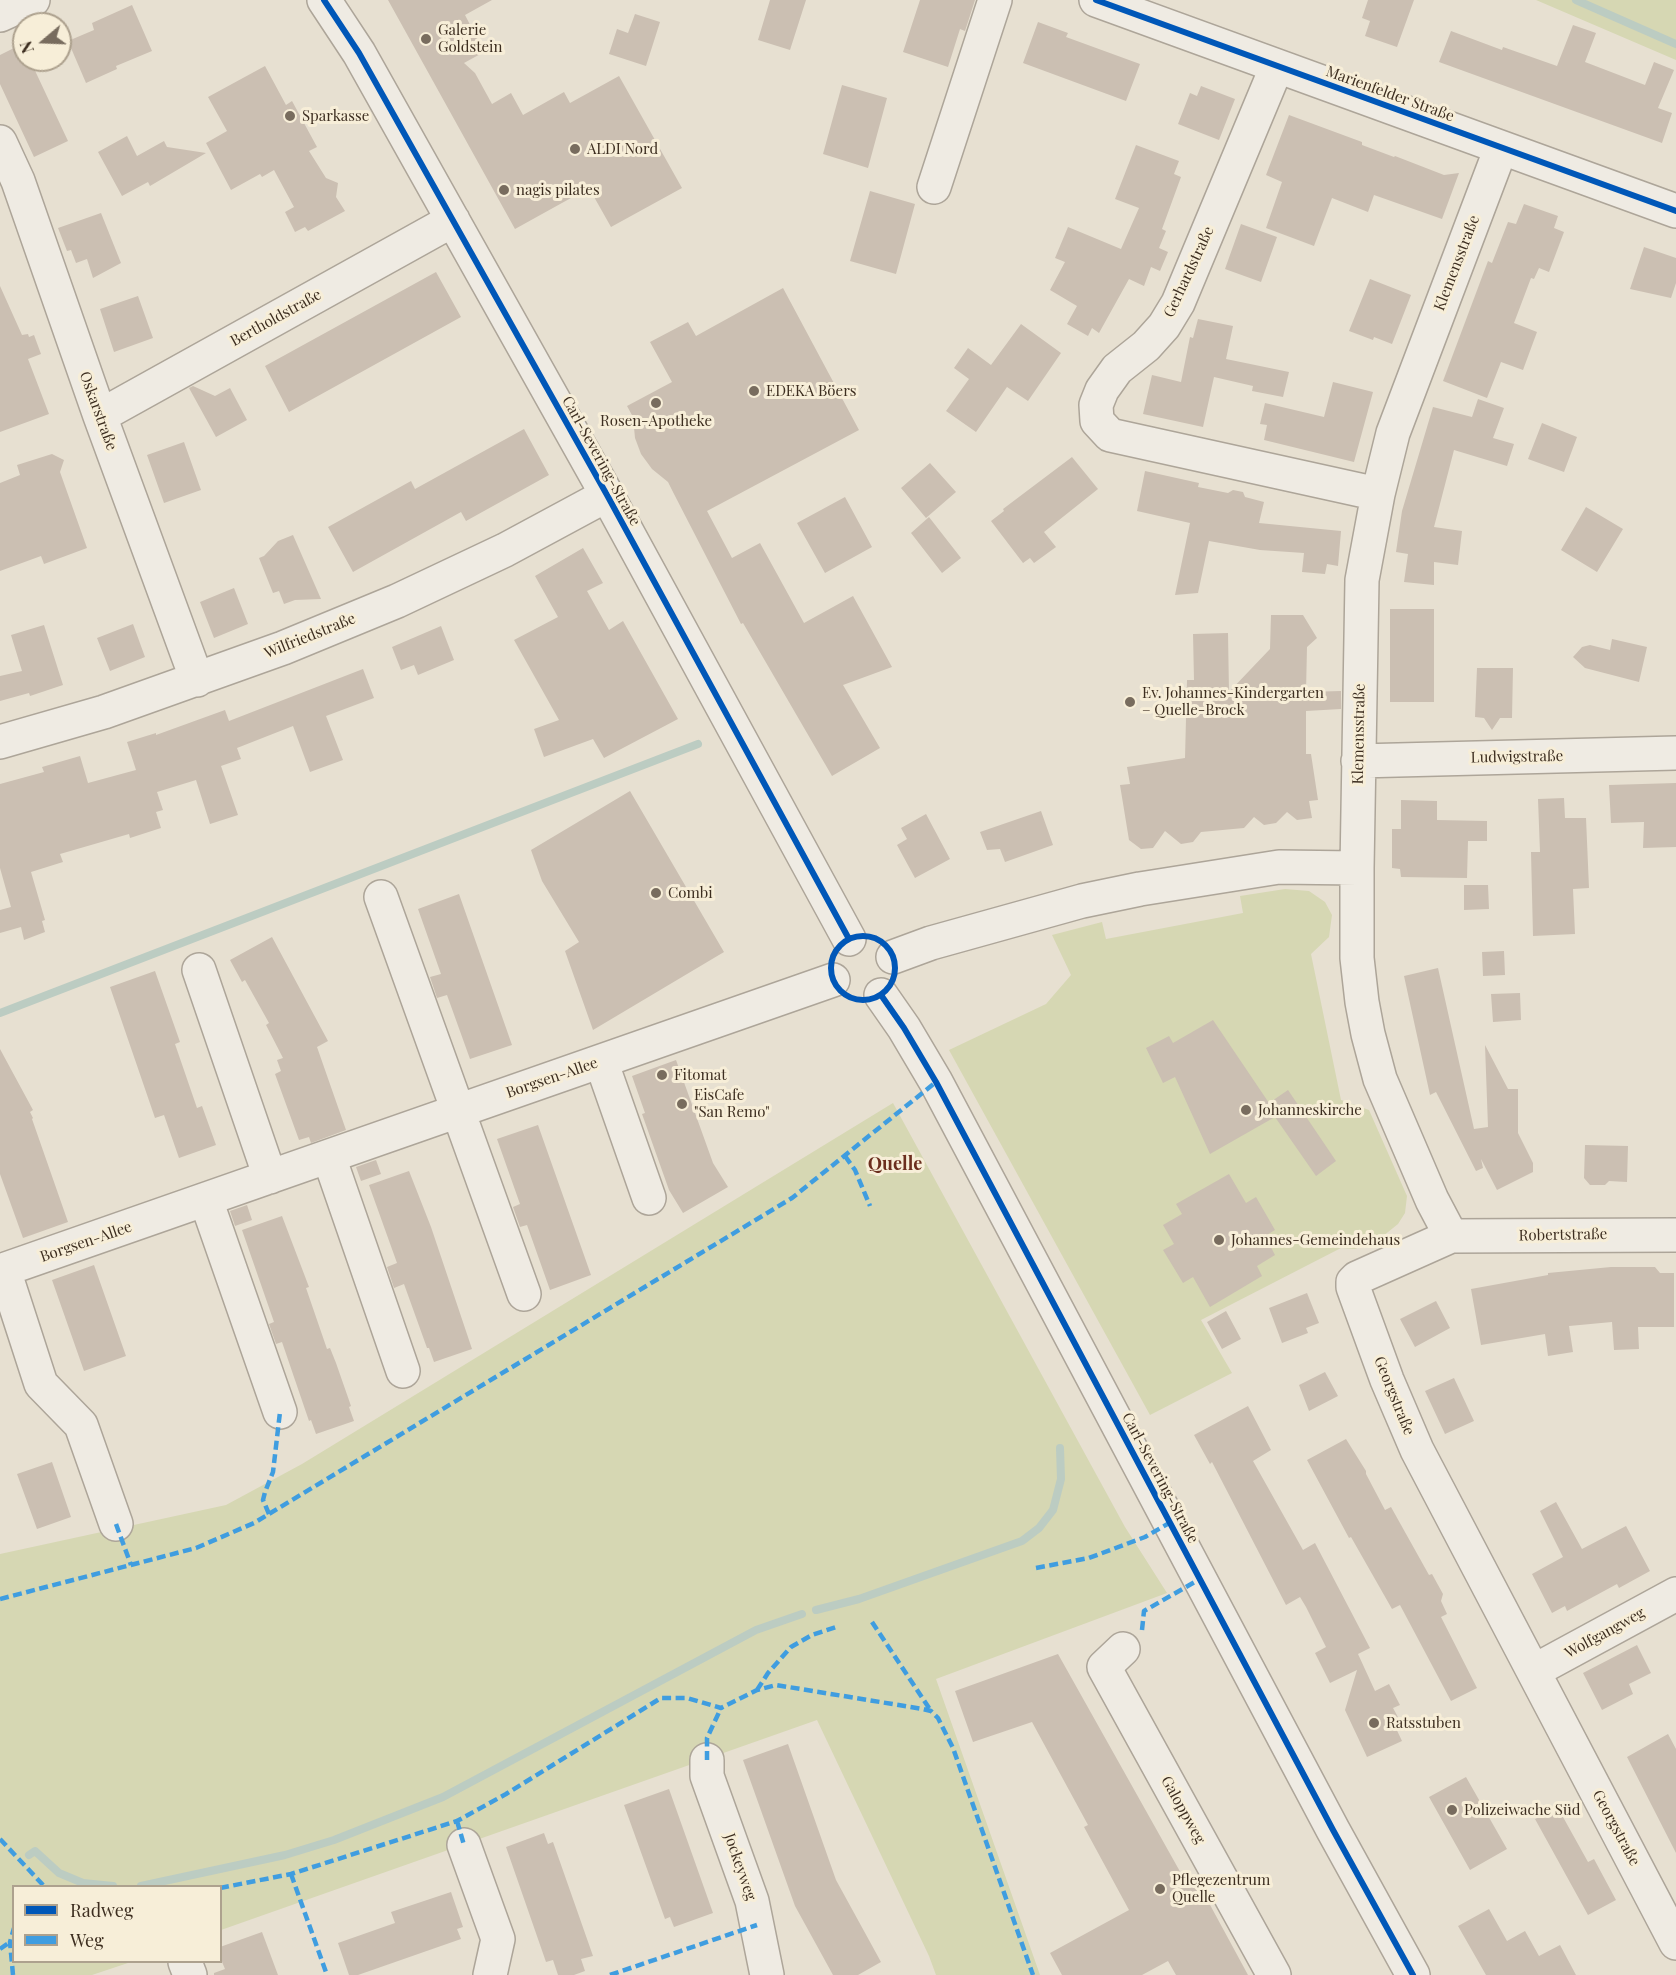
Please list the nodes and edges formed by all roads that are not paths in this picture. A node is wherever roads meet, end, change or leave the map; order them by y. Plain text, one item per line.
1 (33, 0) edge
2 (324, 0) edge
3 (994, 0) edge
4 (1096, 0) edge
5 (0, 15) edge
6 (1277, 66) junction
7 (0, 142) edge
8 (1501, 147) junction
9 (934, 187) dead end
10 (1676, 211) edge
11 (453, 220) junction
12 (100, 416) junction
13 (1378, 494) junction
14 (607, 495) junction
15 (197, 680) junction
16 (0, 742) edge
17 (1676, 753) edge
18 (1358, 761) junction
19 (1357, 868) junction
20 (381, 897) dead end
21 (849, 939) junction
22 (893, 957) junction
23 (199, 970) dead end
24 (833, 980) junction
25 (881, 994) junction
26 (601, 1061) junction
27 (457, 1110) junction
28 (329, 1157) junction
29 (270, 1177) junction
30 (649, 1198) dead end
31 (206, 1200) junction
32 (1676, 1234) edge
33 (1451, 1236) junction
34 (2, 1271) edge
35 (524, 1294) dead end
36 (403, 1371) dead end
37 (279, 1413) dead end
38 (116, 1524) dead end
39 (1676, 1594) edge
40 (1123, 1649) dead end
41 (1534, 1671) junction
42 (707, 1760) dead end
43 (464, 1845) dead end
44 (1676, 1943) edge
45 (490, 1975) edge
46 (767, 1975) edge
47 (1274, 1975) edge
48 (1413, 1975) edge

1 - 5 street
2 - 11 street, Carl-Severing-Straße
3 - 9 street
4 - 6 street, Marienfelder Straße
6 - 8 street, Marienfelder Straße
6 - 13 street, Gerhardstraße
7 - 12 street, Oskarstraße
8 - 10 street, Marienfelder Straße
8 - 13 street, Klemensstraße
11 - 12 street, Bertholdstraße
11 - 14 street, Carl-Severing-Straße
12 - 15 street, Oskarstraße
13 - 18 street, Klemensstraße
14 - 15 street, Wilfriedstraße
14 - 21 street, Carl-Severing-Straße
15 - 16 street, Wilfriedstraße
17 - 18 street, Ludwigstraße
18 - 19 street, Klemensstraße
19 - 22 street
19 - 33 street
20 - 27 street
21 - 22 street
21 - 24 street
22 - 25 street
23 - 29 street
24 - 25 street
24 - 26 street, Borgsen-Allee
25 - 48 street, Carl-Severing-Straße
26 - 27 street, Borgsen-Allee
26 - 30 street
27 - 28 street, Borgsen-Allee
27 - 35 street
28 - 29 street, Borgsen-Allee
28 - 36 street
29 - 31 street, Borgsen-Allee
31 - 34 street, Borgsen-Allee
31 - 37 street
32 - 33 street, Robertstraße
33 - 41 street, Georgstraße
34 - 38 street, Borgsen-Allee
39 - 41 street, Wolfgangweg
40 - 47 street, Galoppweg
41 - 44 street, Georgstraße
42 - 46 street, Jockeyweg
43 - 45 street

